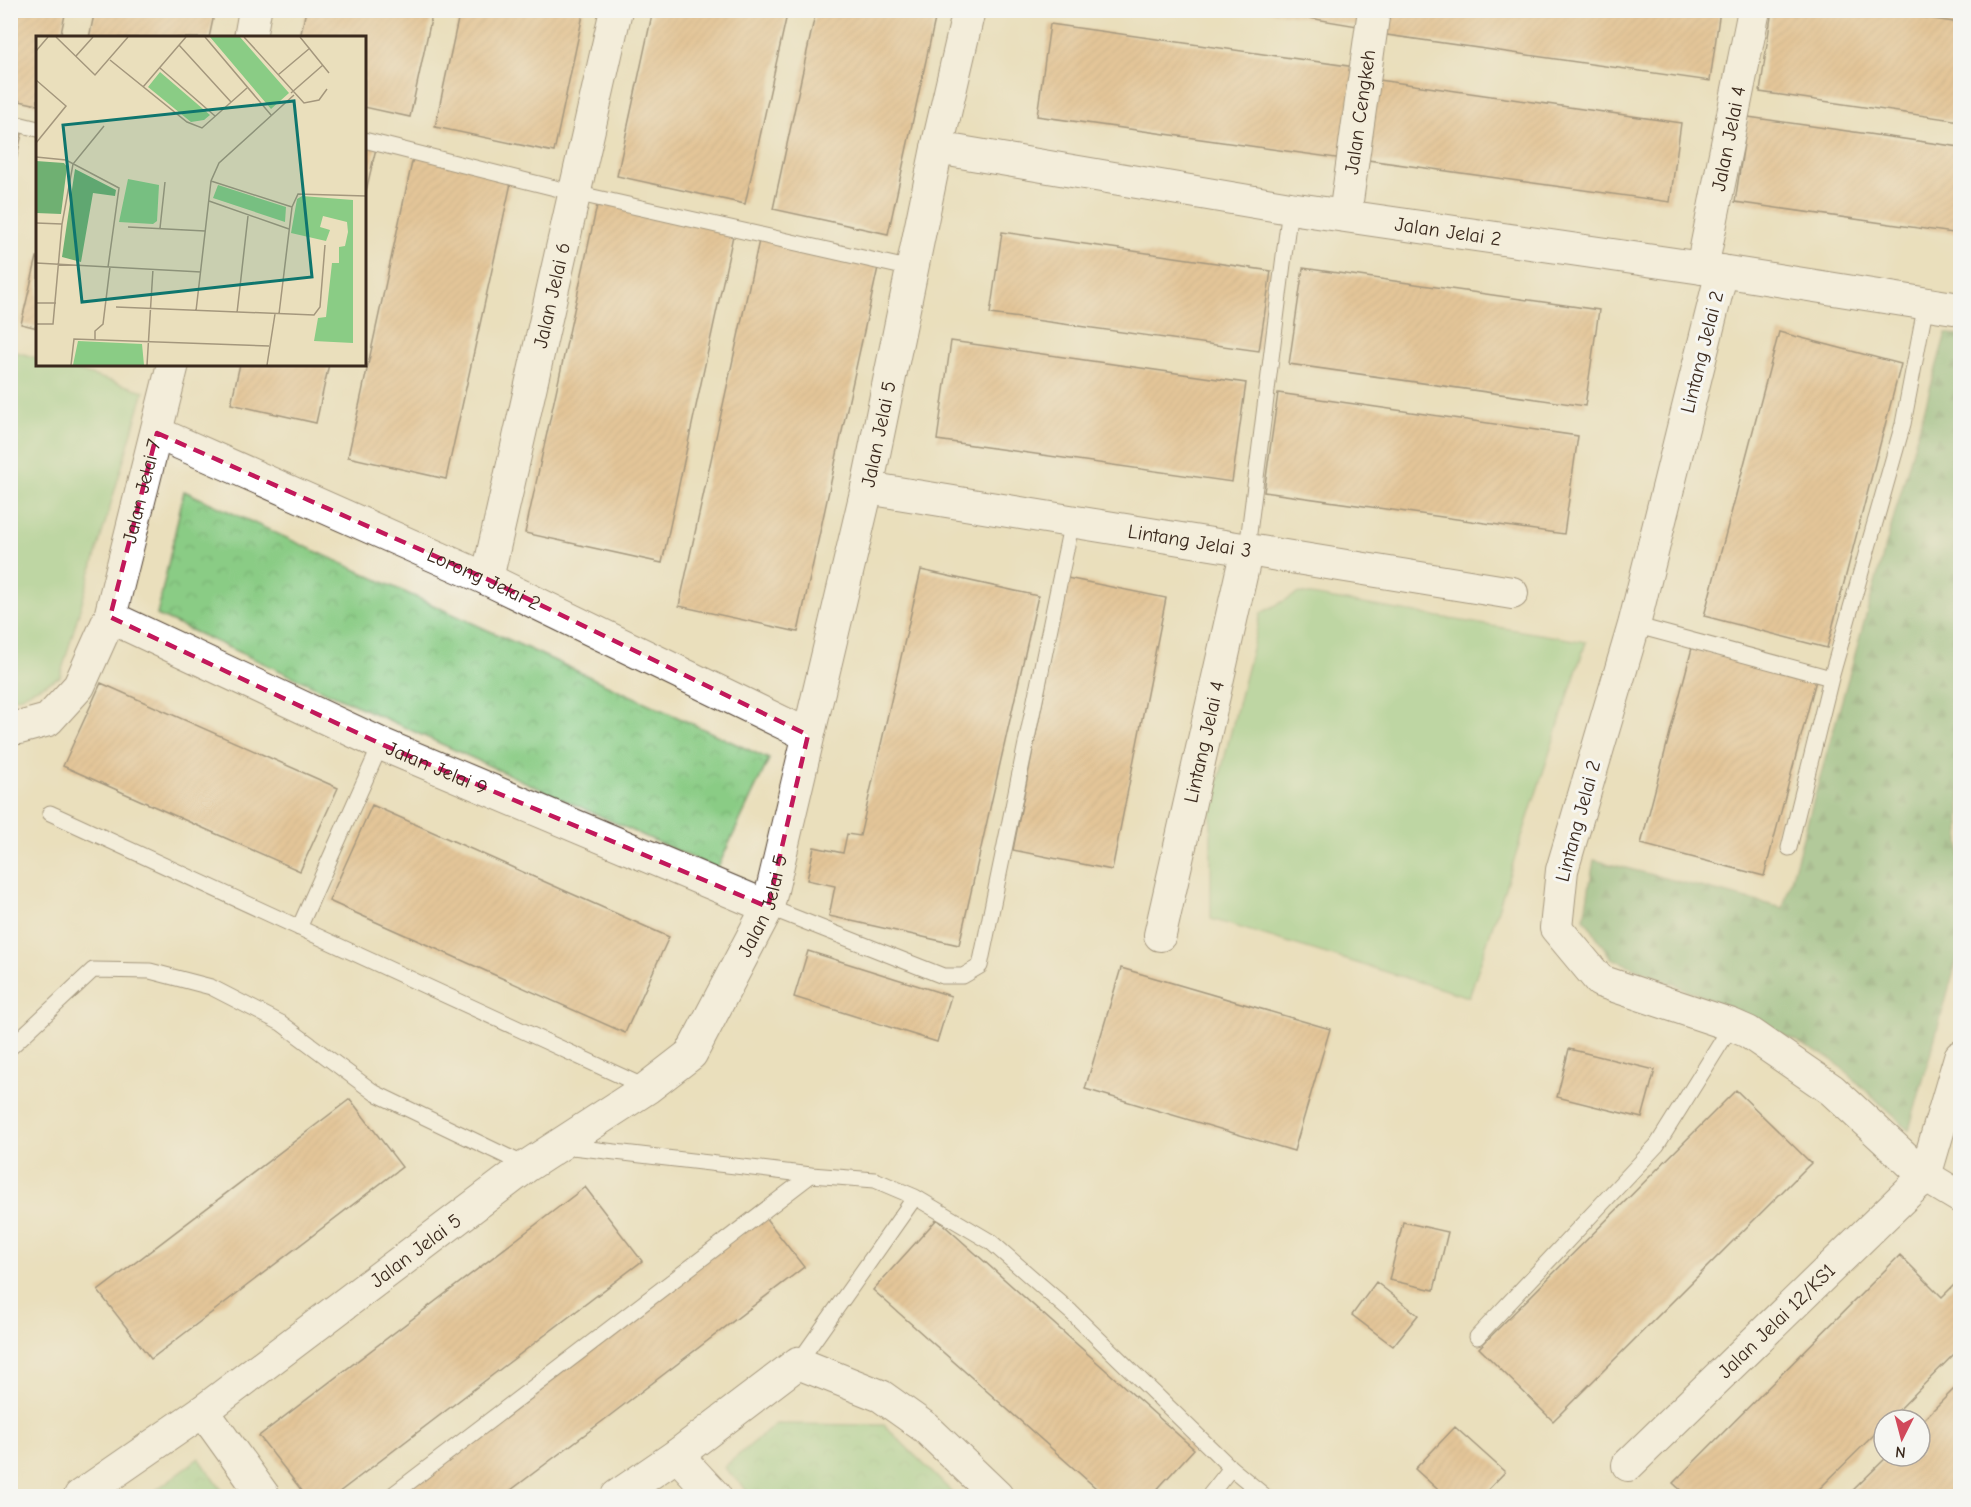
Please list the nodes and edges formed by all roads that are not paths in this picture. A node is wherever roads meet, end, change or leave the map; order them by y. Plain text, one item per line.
1 (255, 10) edge
2 (616, 10) edge
3 (969, 10) edge
4 (1374, 10) edge
5 (1754, 10) edge
6 (250, 36) edge
7 (10, 122) edge
8 (36, 128) edge
9 (366, 141) edge
10 (937, 148) junction
11 (575, 193) junction
12 (1290, 208) junction
13 (1345, 215) junction
14 (912, 269) junction
15 (1712, 270) junction
16 (1926, 303) junction
17 (1960, 309) edge
18 (173, 366) edge
19 (157, 433) junction
20 (867, 488) junction
21 (1072, 521) junction
22 (1247, 549) junction
23 (487, 579) junction
24 (1512, 593) dead end
25 (111, 617) junction
26 (1634, 625) junction
27 (1831, 678) junction
28 (10, 725) edge
29 (808, 735) junction
30 (381, 744) junction
31 (50, 813) dead end
32 (1789, 848) dead end
33 (768, 907) junction
34 (299, 928) junction
35 (1160, 935) dead end
36 (1732, 1025) junction
37 (12, 1046) dead end
38 (1960, 1057) edge
39 (647, 1088) junction
40 (561, 1145) junction
41 (527, 1166) junction
42 (811, 1175) junction
43 (1925, 1176) junction
44 (915, 1197) junction
45 (1960, 1197) edge
46 (1478, 1336) dead end
47 (798, 1363) junction
48 (203, 1411) junction
49 (676, 1455) junction
50 (1628, 1465) dead end
51 (1231, 1468) junction
52 (80, 1497) edge
53 (264, 1497) edge
54 (392, 1497) edge
55 (617, 1497) edge
56 (715, 1497) edge
57 (997, 1497) edge
58 (1209, 1497) edge
59 (1266, 1497) edge

1 - 6 street
2 - 11 street, Jalan Jelai 6
3 - 10 street, Jalan Jelai 5
4 - 13 street, Jalan Cengkeh
5 - 15 street, Jalan Jelai 4
7 - 8 lane
9 - 11 lane
10 - 12 street, Jalan Jelai 2
10 - 14 street, Jalan Jelai 5
11 - 14 lane
11 - 23 street, Jalan Jelai 6
12 - 13 street, Jalan Jelai 2
12 - 22 lane
13 - 15 street, Jalan Jelai 2
14 - 20 street, Jalan Jelai 5
15 - 16 street, Jalan Jelai 2
15 - 26 street, Lintang Jelai 2
16 - 17 street, Jalan Jelai 2
16 - 27 lane
18 - 19 street, Jalan Jelai 7
19 - 23 street, Lorong Jelai 2
19 - 25 street, Jalan Jelai 7
20 - 21 street, Lintang Jelai 3
20 - 29 street, Jalan Jelai 5
21 - 22 street, Lintang Jelai 3
21 - 33 lane
22 - 24 street, Lintang Jelai 3
22 - 35 street, Lintang Jelai 4
23 - 29 street, Lorong Jelai 2
25 - 28 street, Jalan Jelai 7
25 - 30 street, Jalan Jelai 9
26 - 27 lane
26 - 36 street, Lintang Jelai 2
27 - 32 lane
29 - 33 street, Jalan Jelai 5
30 - 33 street, Jalan Jelai 9
30 - 34 lane
31 - 34 lane
33 - 39 street, Jalan Jelai 5
34 - 39 lane
36 - 43 street, Lintang Jelai 2
36 - 46 lane
37 - 41 lane
38 - 43 street
39 - 40 street, Jalan Jelai 5
40 - 41 street, Jalan Jelai 5
40 - 42 lane
41 - 48 street, Jalan Jelai 5
42 - 44 lane
42 - 54 lane
43 - 45 street, Lintang Jelai 2
43 - 50 street, Jalan Jelai 12/KS1
44 - 47 lane
44 - 51 lane
47 - 49 street
47 - 57 street
48 - 52 street, Jalan Jelai 5
48 - 53 street
49 - 55 street
49 - 56 street
51 - 58 lane
51 - 59 lane

